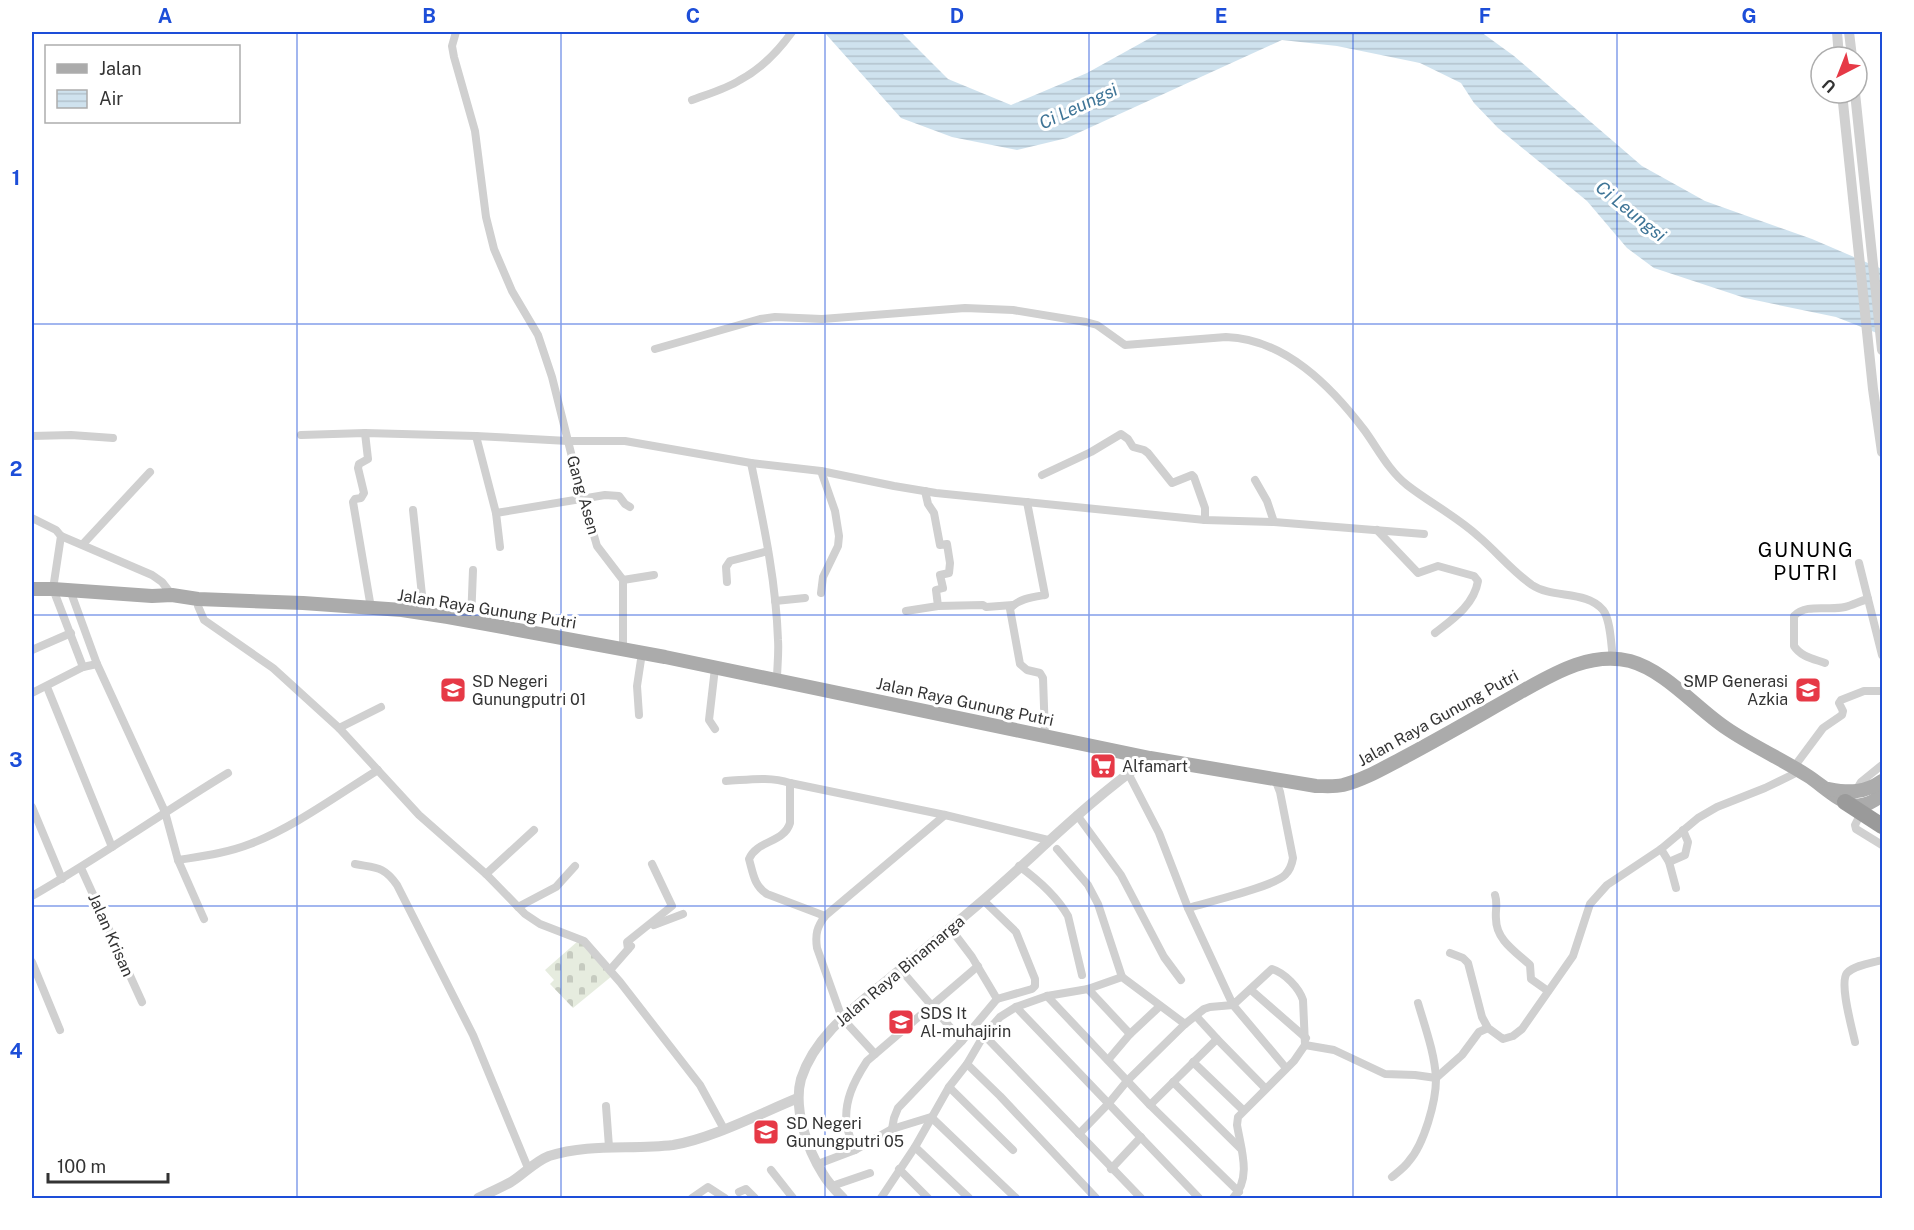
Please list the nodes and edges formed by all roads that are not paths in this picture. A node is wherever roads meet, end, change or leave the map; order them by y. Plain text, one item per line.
1 (456, 32) edge
2 (792, 32) edge
3 (692, 100) dead end
4 (1844, 105) edge
5 (1857, 105) edge
6 (655, 349) dead end
7 (1882, 350) edge
8 (365, 434) junction
9 (301, 435) dead end
10 (32, 436) edge
11 (476, 436) junction
12 (113, 438) dead end
13 (568, 441) junction
14 (1882, 452) edge
15 (752, 463) junction
16 (821, 471) junction
17 (150, 472) dead end
18 (1042, 475) dead end
19 (1255, 480) dead end
20 (925, 491) junction
21 (583, 499) junction
22 (1027, 502) junction
23 (630, 507) dead end
24 (413, 510) dead end
25 (496, 513) junction
26 (32, 518) edge
27 (1205, 520) junction
28 (1274, 522) junction
29 (1377, 530) junction
30 (1424, 534) dead end
31 (61, 536) junction
32 (83, 544) junction
33 (500, 547) dead end
34 (768, 551) junction
35 (1859, 563) dead end
36 (473, 570) dead end
37 (654, 575) dead end
38 (623, 580) junction
39 (728, 582) dead end
40 (53, 589) junction
41 (70, 590) junction
42 (32, 591) edge
43 (821, 593) dead end
44 (172, 596) junction
45 (805, 598) dead end
46 (198, 599) junction
47 (1868, 599) junction
48 (776, 601) junction
49 (1013, 605) junction
50 (938, 606) junction
51 (371, 608) junction
52 (906, 611) dead end
53 (424, 614) junction
54 (471, 621) junction
55 (71, 633) junction
56 (1435, 633) dead end
57 (623, 649) junction
58 (32, 650) edge
59 (642, 653) junction
60 (1882, 655) edge
61 (1612, 659) junction
62 (1825, 663) dead end
63 (97, 664) junction
64 (83, 668) junction
65 (716, 668) junction
66 (777, 681) junction
67 (47, 687) junction
68 (1882, 691) edge
69 (32, 693) edge
70 (381, 707) dead end
71 (639, 715) dead end
72 (339, 728) junction
73 (715, 729) dead end
74 (1045, 735) junction
75 (1150, 758) junction
76 (1882, 765) edge
77 (1797, 769) junction
78 (378, 770) junction
79 (228, 773) dead end
80 (1128, 773) junction
81 (1275, 779) junction
82 (726, 781) dead end
83 (1882, 781) edge
84 (790, 783) junction
85 (1882, 795) edge
86 (1850, 797) junction
87 (32, 807) edge
88 (165, 812) junction
89 (1861, 813) junction
90 (945, 815) junction
91 (1077, 815) junction
92 (1882, 826) edge
93 (534, 830) dead end
94 (1683, 830) junction
95 (1048, 840) junction
96 (1882, 845) edge
97 (112, 847) junction
98 (1057, 849) dead end
99 (1661, 849) junction
100 (178, 860) junction
101 (1670, 862) junction
102 (355, 864) dead end
103 (652, 864) dead end
104 (575, 866) dead end
105 (1019, 866) junction
106 (81, 868) junction
107 (486, 874) junction
108 (62, 879) junction
109 (1676, 888) dead end
110 (1495, 895) dead end
111 (32, 896) edge
112 (983, 900) junction
113 (518, 907) junction
114 (1188, 908) junction
115 (683, 914) dead end
116 (825, 916) junction
117 (204, 919) dead end
118 (950, 928) junction
119 (628, 949) junction
120 (1450, 953) dead end
121 (1882, 960) edge
122 (32, 962) edge
123 (978, 966) junction
124 (610, 970) junction
125 (901, 970) junction
126 (1082, 975) dead end
127 (1122, 977) junction
128 (1181, 980) dead end
129 (1088, 989) junction
130 (1251, 990) junction
131 (1548, 991) junction
132 (1047, 996) junction
133 (997, 999) junction
134 (142, 1002) dead end
135 (1418, 1003) dead end
136 (931, 1005) junction
137 (1233, 1005) junction
138 (1160, 1006) junction
139 (1016, 1007) junction
140 (1196, 1016) junction
141 (842, 1018) junction
142 (1185, 1024) junction
143 (1488, 1028) junction
144 (60, 1030) dead end
145 (1130, 1034) junction
146 (984, 1035) junction
147 (1216, 1039) junction
148 (962, 1041) junction
149 (1306, 1042) junction
150 (1855, 1042) dead end
151 (874, 1054) junction
152 (1108, 1060) junction
153 (1193, 1062) junction
154 (967, 1064) junction
155 (1287, 1068) junction
156 (1436, 1078) junction
157 (1127, 1081) junction
158 (1173, 1082) junction
159 (949, 1087) junction
160 (1265, 1088) junction
161 (798, 1098) junction
162 (1109, 1103) junction
163 (1150, 1105) junction
164 (606, 1106) dead end
165 (1243, 1110) junction
166 (931, 1117) junction
167 (724, 1129) junction
168 (892, 1129) junction
169 (1079, 1134) junction
170 (1141, 1137) junction
171 (609, 1146) junction
172 (915, 1147) junction
173 (1241, 1149) junction
174 (855, 1150) junction
175 (1013, 1150) dead end
176 (818, 1164) junction
177 (528, 1168) junction
178 (899, 1169) junction
179 (1111, 1169) junction
180 (771, 1170) dead end
181 (870, 1173) dead end
182 (1392, 1177) dead end
183 (832, 1186) junction
184 (739, 1192) dead end
185 (1236, 1195) edge
186 (478, 1198) edge
187 (692, 1198) edge
188 (725, 1198) edge
189 (755, 1198) edge
190 (793, 1198) edge
191 (843, 1198) edge
192 (882, 1198) edge
193 (928, 1198) edge
194 (969, 1198) edge
195 (1016, 1198) edge
196 (1096, 1198) edge
197 (1141, 1198) edge
198 (1199, 1198) edge

1 - 13 street, Gang Asen
2 - 3 street
4 - 14 street
5 - 7 street
6 - 61 street
8 - 9 street
8 - 11 street
8 - 51 street
10 - 12 street
11 - 13 street
11 - 25 street
13 - 15 street
13 - 21 street, Gang Asen
15 - 16 street
15 - 34 street
16 - 20 street
16 - 43 street
17 - 32 street
18 - 27 street
19 - 28 street
20 - 22 street
20 - 50 street
21 - 23 street
21 - 25 street
21 - 38 street, Gang Asen
22 - 27 street
22 - 49 street
24 - 53 street
25 - 33 street
26 - 31 street
27 - 28 street
28 - 29 street
29 - 30 street
29 - 56 street
31 - 32 street
31 - 40 street
32 - 44 street
34 - 39 street
34 - 48 street
35 - 47 street
36 - 54 street
37 - 38 street
38 - 57 street
40 - 41 main road, Jalan Raya Gunung Putri
40 - 42 main road, Jalan Raya Gunung Putri
40 - 55 street
41 - 44 main road, Jalan Raya Gunung Putri
41 - 63 street
44 - 46 main road, Jalan Raya Gunung Putri
45 - 48 street
46 - 51 main road, Jalan Raya Gunung Putri
46 - 72 street
47 - 60 street
47 - 62 street
48 - 66 street
49 - 50 street
49 - 74 street
50 - 52 street
51 - 53 main road, Jalan Raya Gunung Putri
53 - 54 main road, Jalan Raya Gunung Putri
54 - 57 main road, Jalan Raya Gunung Putri
55 - 58 street
55 - 64 street
57 - 59 main road, Jalan Raya Gunung Putri
59 - 65 main road, Jalan Raya Gunung Putri
59 - 71 street
61 - 77 main road, Jalan Raya Gunung Putri
61 - 81 main road, Jalan Raya Gunung Putri
63 - 64 street
63 - 88 street
64 - 67 street
65 - 66 main road, Jalan Raya Gunung Putri
65 - 73 street
66 - 74 main road, Jalan Raya Gunung Putri
67 - 69 street
67 - 97 street
68 - 77 street
70 - 72 street
72 - 78 street
74 - 75 main road, Jalan Raya Gunung Putri
75 - 80 street, Jalan Raya Binamarga
75 - 81 main road, Jalan Raya Gunung Putri
76 - 86 street
77 - 86 main road, Jalan Raya Gunung Putri
77 - 94 street
78 - 100 street
78 - 107 street
79 - 88 street
80 - 91 street, Jalan Raya Binamarga
80 - 114 street
81 - 114 street
82 - 84 street
83 - 86 main road
84 - 90 street
84 - 116 street
85 - 86 main road
86 - 89 highway
87 - 108 street
88 - 97 street
88 - 100 street
89 - 92 highway
89 - 96 street
90 - 95 street
90 - 116 street
91 - 95 street, Jalan Raya Binamarga
91 - 128 street
93 - 107 street
94 - 99 street
94 - 101 street
95 - 105 street, Jalan Raya Binamarga
97 - 106 street
98 - 127 street
99 - 101 street
99 - 131 street
100 - 117 street
101 - 109 street
102 - 177 street
103 - 119 street
104 - 113 street
105 - 112 street, Jalan Raya Binamarga
105 - 126 street
106 - 108 street
106 - 134 street, Jalan Krisan
107 - 113 street
108 - 111 street
110 - 131 street
112 - 118 street, Jalan Raya Binamarga
112 - 133 street
113 - 124 street
114 - 137 street
115 - 119 street
116 - 141 street
118 - 123 street
118 - 125 street, Jalan Raya Binamarga
119 - 124 street
120 - 143 street
121 - 150 street
122 - 144 street
123 - 133 street
123 - 136 street
124 - 167 street
125 - 136 street
125 - 141 street, Jalan Raya Binamarga
127 - 129 street
127 - 138 street
129 - 132 street
129 - 145 street
130 - 137 street
130 - 149 street
130 - 149 street
131 - 143 street
132 - 139 street
132 - 152 street
133 - 148 street
135 - 156 street
136 - 148 street
136 - 151 street
137 - 140 street
137 - 155 street
138 - 142 street
138 - 145 street
139 - 146 street
139 - 162 street
140 - 142 street
140 - 147 street
141 - 151 street
141 - 161 street, Jalan Raya Binamarga
142 - 157 street
143 - 156 street
145 - 152 street
146 - 154 street
146 - 169 street
147 - 153 street
147 - 160 street
148 - 168 street
149 - 155 street
149 - 156 street
151 - 174 street
152 - 157 street
153 - 158 street
153 - 165 street
154 - 159 street
154 - 196 street
155 - 160 street
156 - 182 street
157 - 162 street
157 - 163 street
158 - 163 street
158 - 173 street
159 - 166 street
159 - 175 street
160 - 165 street
161 - 167 street
161 - 176 street
162 - 169 street
162 - 170 street
163 - 185 street
164 - 171 street
165 - 173 street
166 - 168 street
166 - 172 street
166 - 195 street
167 - 171 street
168 - 174 street
169 - 179 street
170 - 179 street
170 - 198 street
171 - 177 street
172 - 178 street
172 - 194 street
173 - 185 street
174 - 176 street
176 - 183 street
177 - 186 street
178 - 192 street
178 - 193 street
179 - 197 street
180 - 190 street
181 - 183 street
183 - 191 street
184 - 189 street
187 - 188 street

